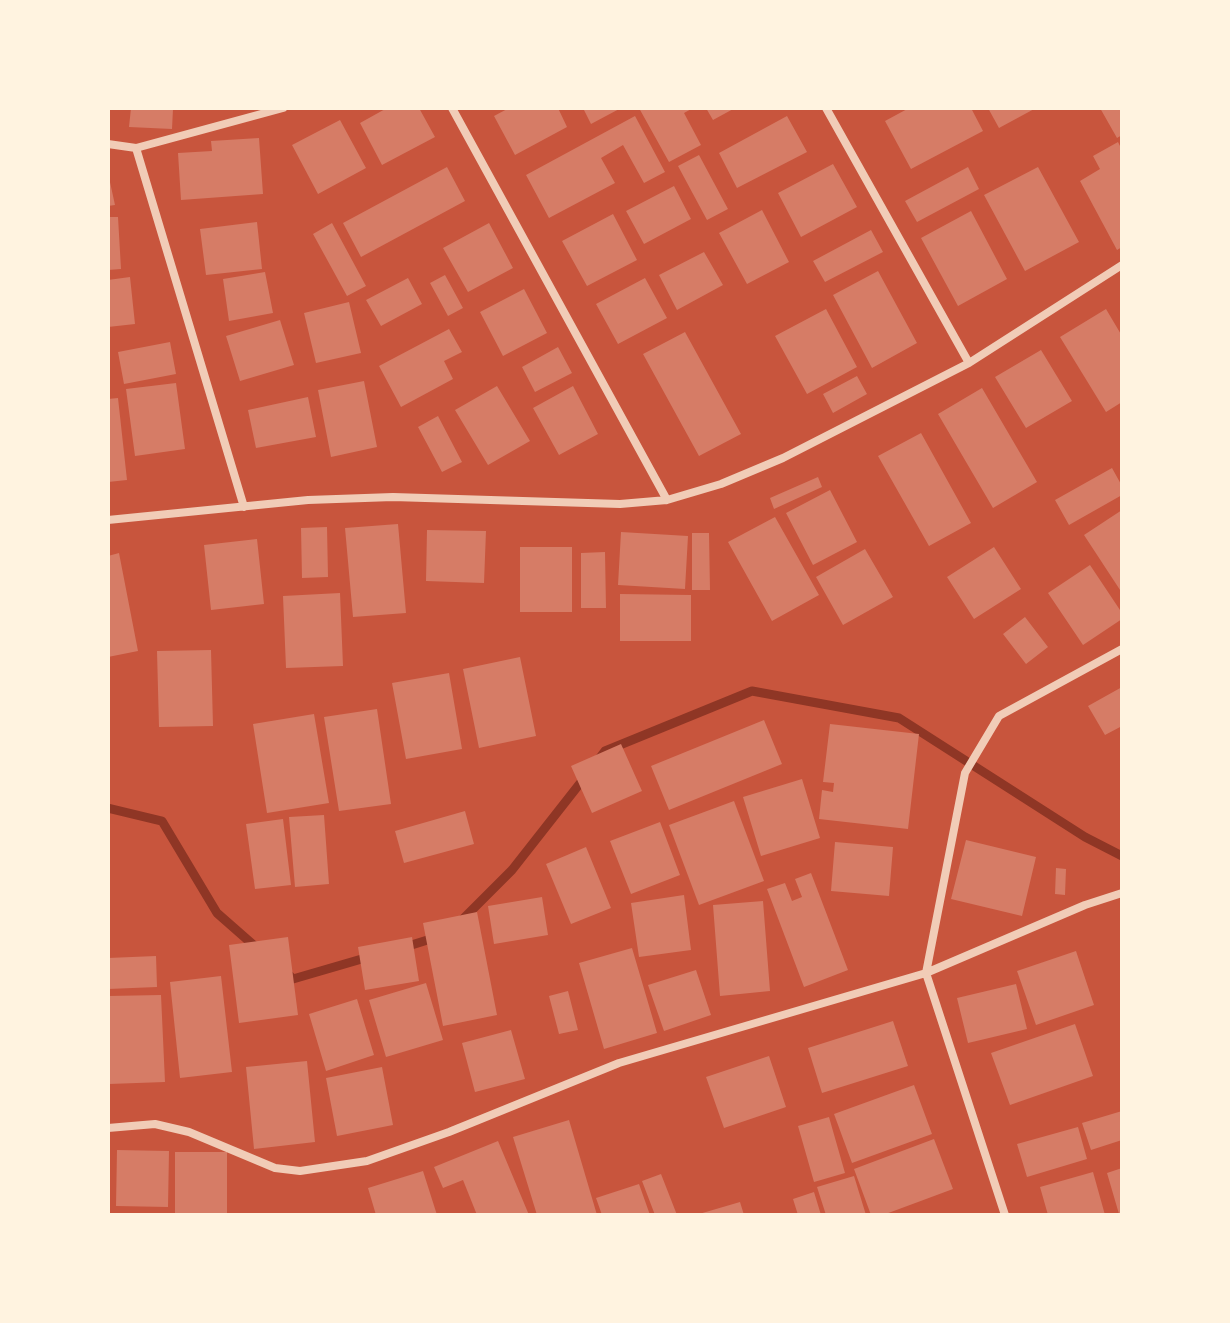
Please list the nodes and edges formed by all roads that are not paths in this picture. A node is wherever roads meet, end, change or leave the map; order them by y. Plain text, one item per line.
1 (283, 108) edge
2 (452, 108) edge
3 (826, 108) edge
4 (108, 144) edge
5 (136, 148) junction
6 (1122, 265) edge
7 (969, 363) junction
8 (667, 500) junction
9 (244, 507) junction
10 (108, 520) edge
11 (1122, 649) edge
12 (1122, 893) edge
13 (926, 973) junction
14 (108, 1128) edge
15 (1005, 1215) edge

1 - 5 street
2 - 8 street
3 - 7 street
4 - 5 street
5 - 9 street
6 - 7 street
7 - 8 street
8 - 9 street
9 - 10 street
11 - 13 street
12 - 13 street
13 - 14 street
13 - 15 street

